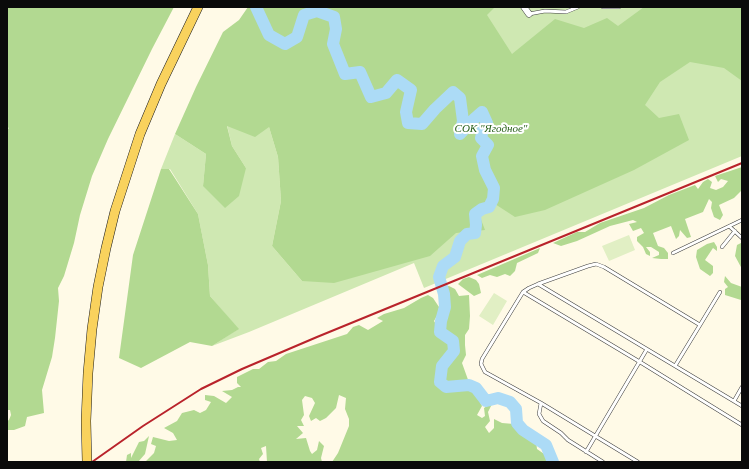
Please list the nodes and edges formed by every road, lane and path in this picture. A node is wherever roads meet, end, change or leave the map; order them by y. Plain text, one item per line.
1 (198, 7) edge
2 (524, 7) edge
3 (578, 7) edge
4 (603, 7) edge
5 (619, 7) edge
6 (529, 14) joint
7 (742, 220) edge
8 (729, 226) junction
9 (735, 231) junction
10 (742, 238) edge
11 (722, 247) dead end
12 (673, 253) dead end
13 (538, 284) junction
14 (523, 292) junction
15 (720, 292) dead end
16 (700, 325) junction
17 (647, 349) junction
18 (640, 362) junction
19 (675, 366) junction
20 (742, 387) edge
21 (734, 401) junction
22 (541, 403) junction
23 (742, 406) edge
24 (742, 425) edge
25 (595, 436) junction
26 (586, 452) junction
27 (87, 462) edge
28 (603, 462) edge
29 (638, 462) edge

1 - 27 main road
2 - 6 street
3 - 6 lane
4 - 5 lane
7 - 8 lane
8 - 9 lane
8 - 12 lane
9 - 10 lane
9 - 11 lane
13 - 14 lane
13 - 16 lane
13 - 17 lane
14 - 18 lane
14 - 22 lane
15 - 16 lane
16 - 19 lane
17 - 18 lane
17 - 19 lane
18 - 24 lane
18 - 25 lane
19 - 21 lane
20 - 21 lane
21 - 23 lane
22 - 25 lane
22 - 26 lane
25 - 26 lane
25 - 29 lane
26 - 28 lane

